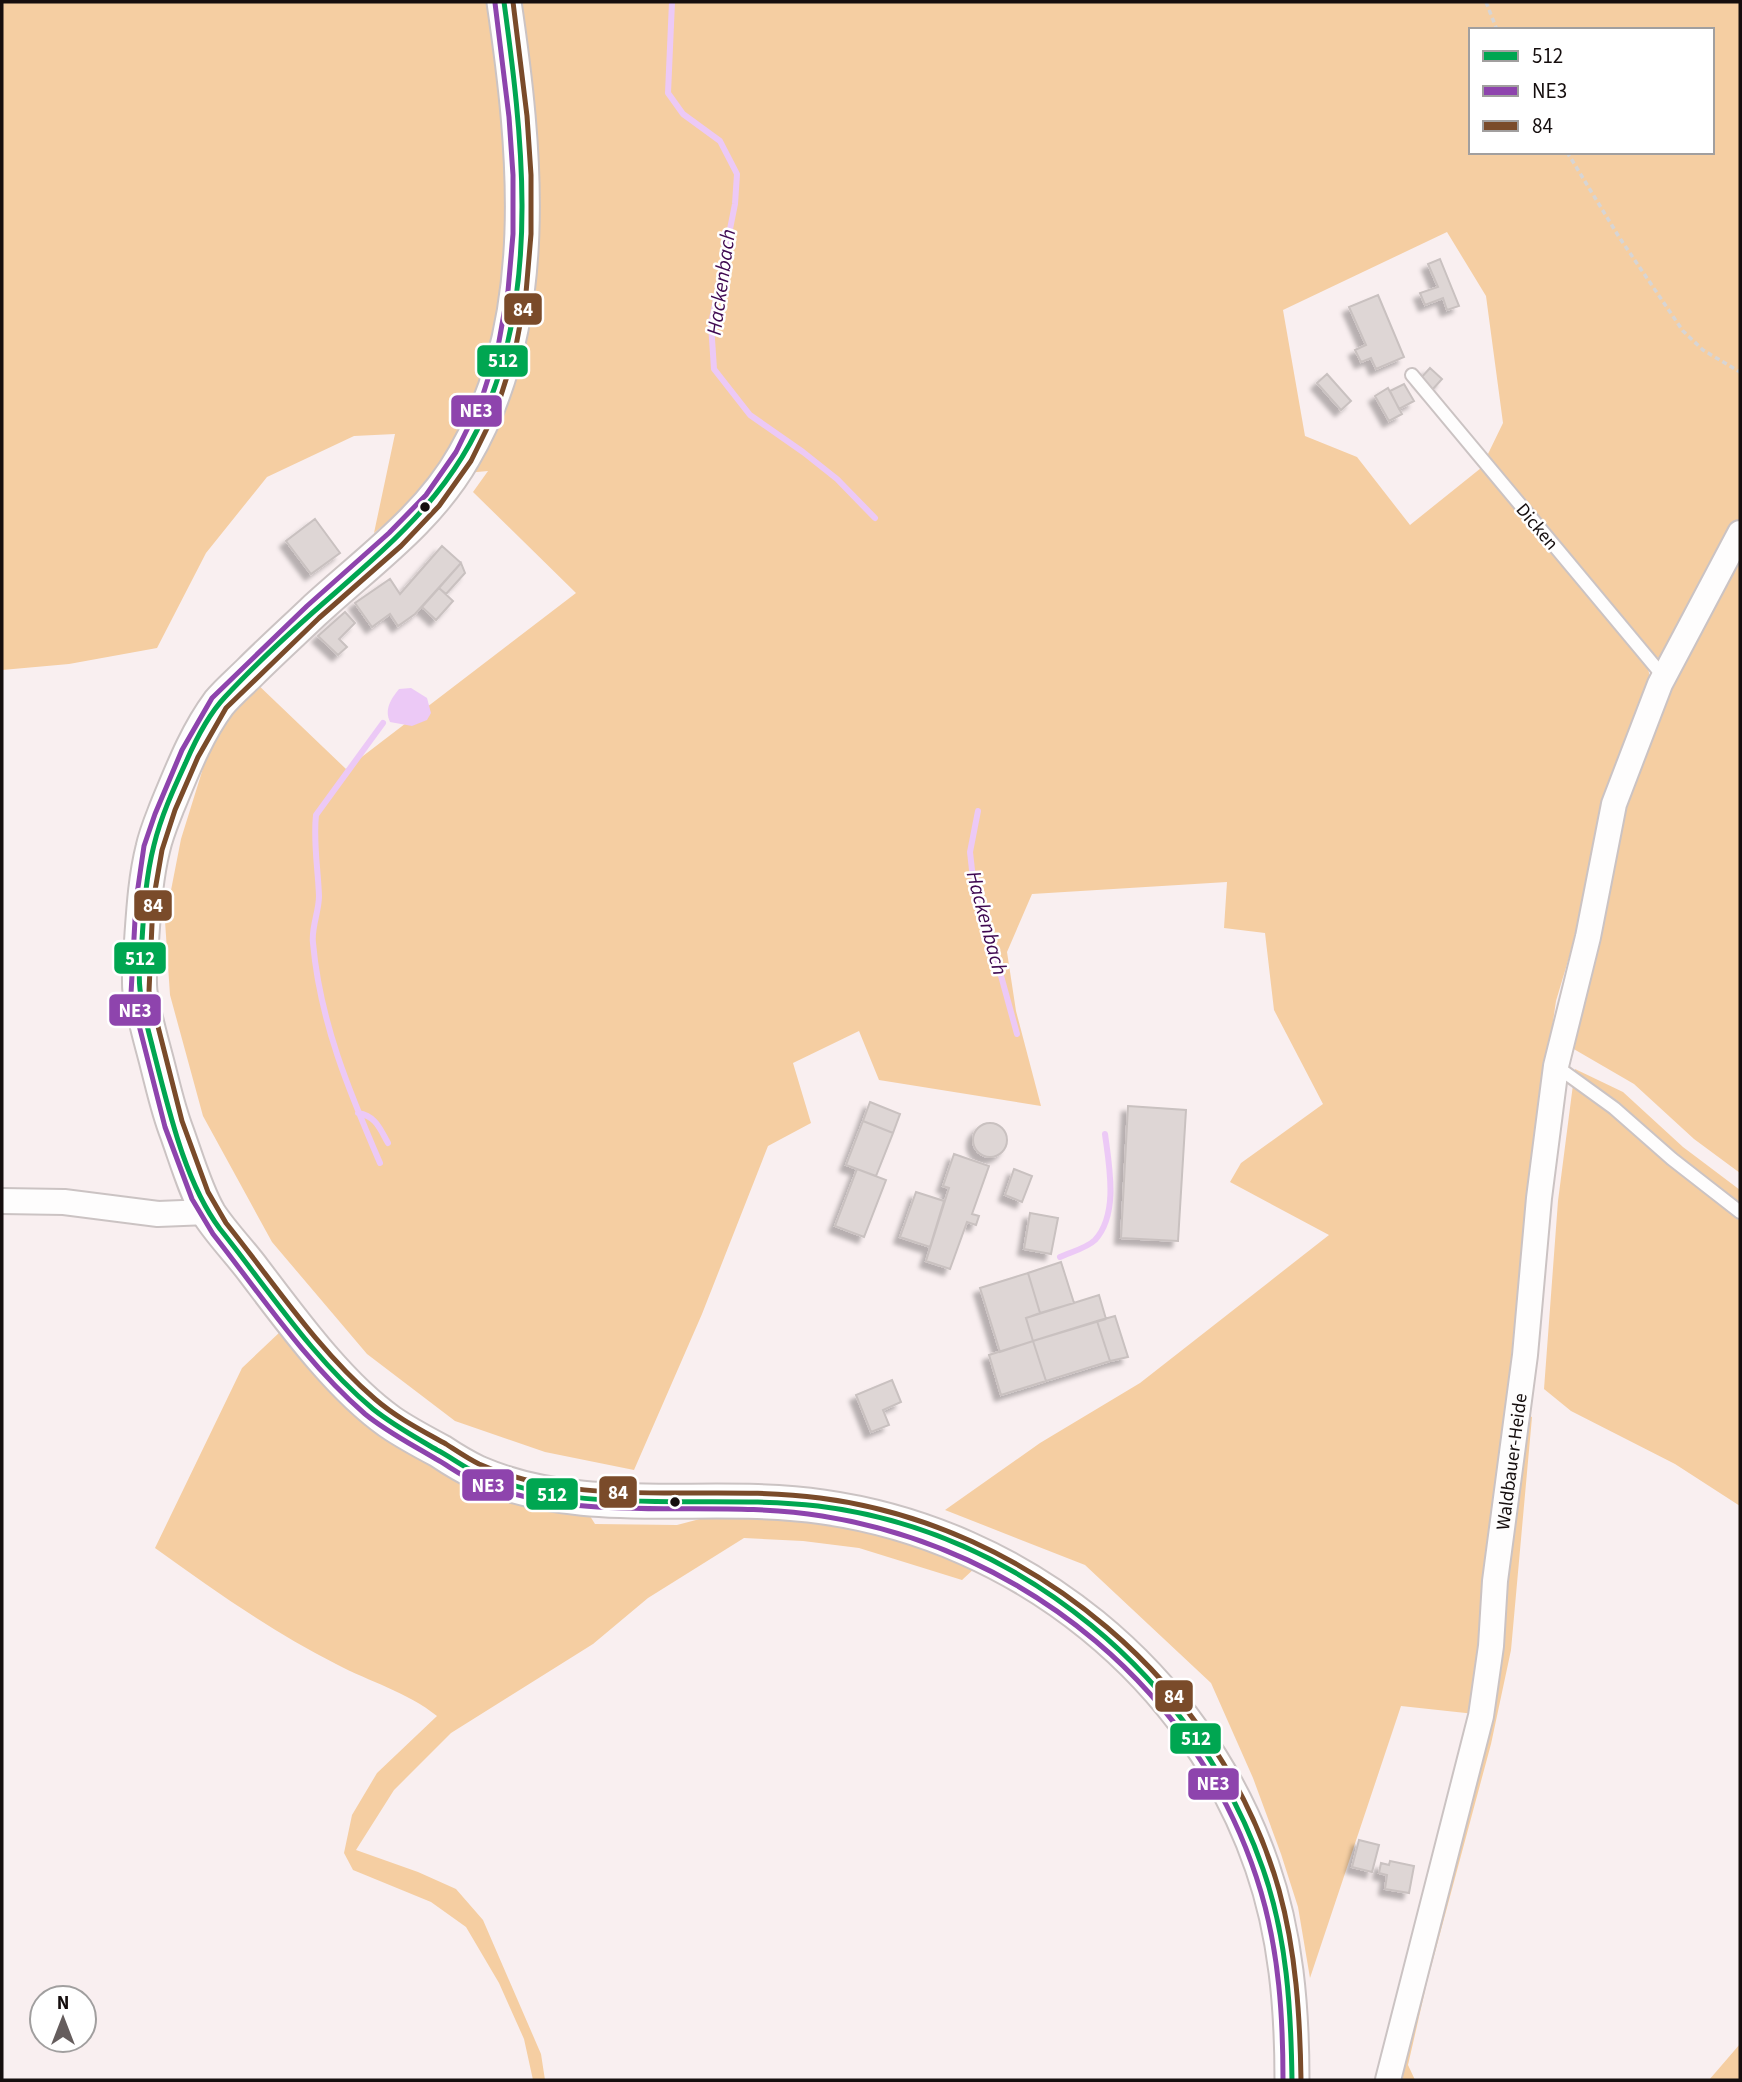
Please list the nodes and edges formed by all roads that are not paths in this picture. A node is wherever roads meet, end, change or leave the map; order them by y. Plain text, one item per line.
1 (504, 2) edge
2 (1412, 375) dead end
3 (1740, 533) edge
4 (1663, 676) junction
5 (1556, 1066) junction
6 (2, 1201) edge
7 (208, 1212) junction
8 (1740, 1212) edge
9 (1292, 2080) edge
10 (1388, 2080) edge

1 - 7 main road
2 - 4 lane, Dicken
3 - 4 street, Waldbauer-Heide
4 - 5 street, Waldbauer-Heide
5 - 8 lane
5 - 10 street, Waldbauer-Heide
6 - 7 street
7 - 9 main road

